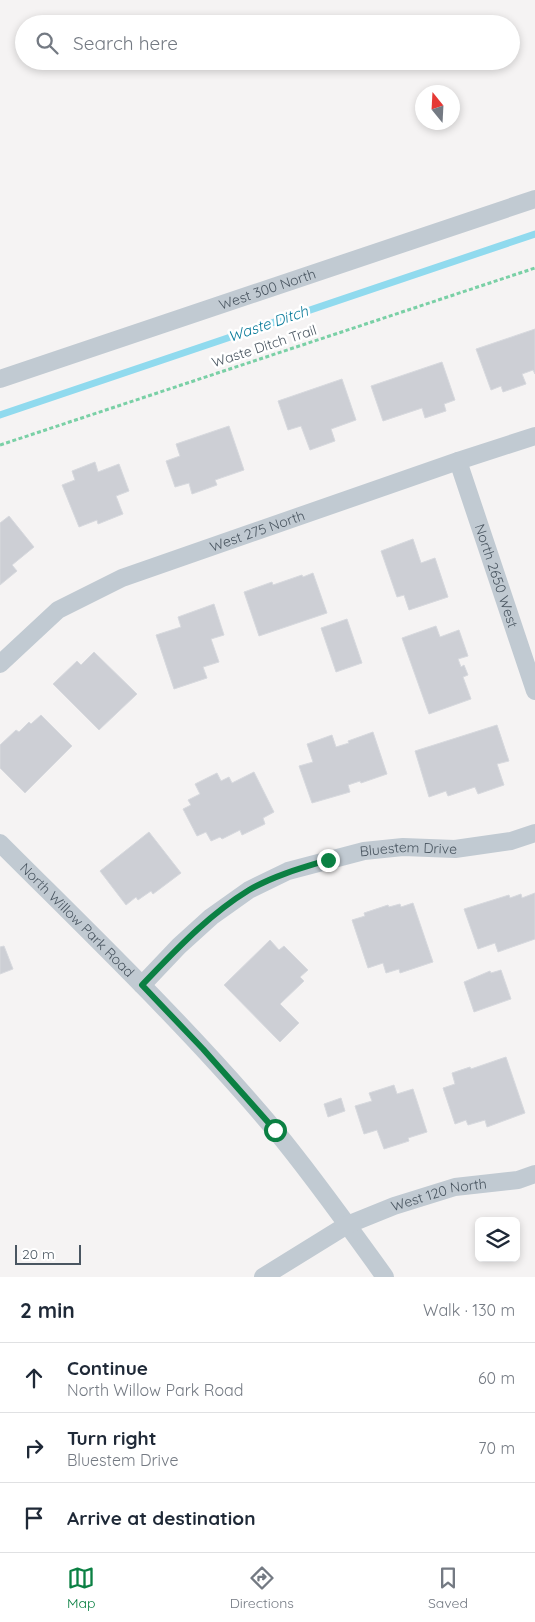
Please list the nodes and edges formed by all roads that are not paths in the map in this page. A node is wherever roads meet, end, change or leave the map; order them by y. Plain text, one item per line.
1 (535, 199) edge
2 (0, 379) edge
3 (535, 436) edge
4 (458, 462) junction
5 (0, 664) edge
6 (535, 691) edge
7 (535, 834) edge
8 (0, 842) edge
9 (142, 985) junction
10 (535, 1174) edge
11 (347, 1225) junction
12 (263, 1277) edge
13 (386, 1277) edge

1 - 2 street, West 300 North
3 - 4 street, West 275 North
4 - 5 street, West 275 North
4 - 6 street, North 2650 West
7 - 9 street, Bluestem Drive
8 - 9 street, North Willow Park Road
9 - 11 street, North Willow Park Road
10 - 11 street, West 120 North
11 - 12 street, West 120 North
11 - 13 street, North Willow Park Road

